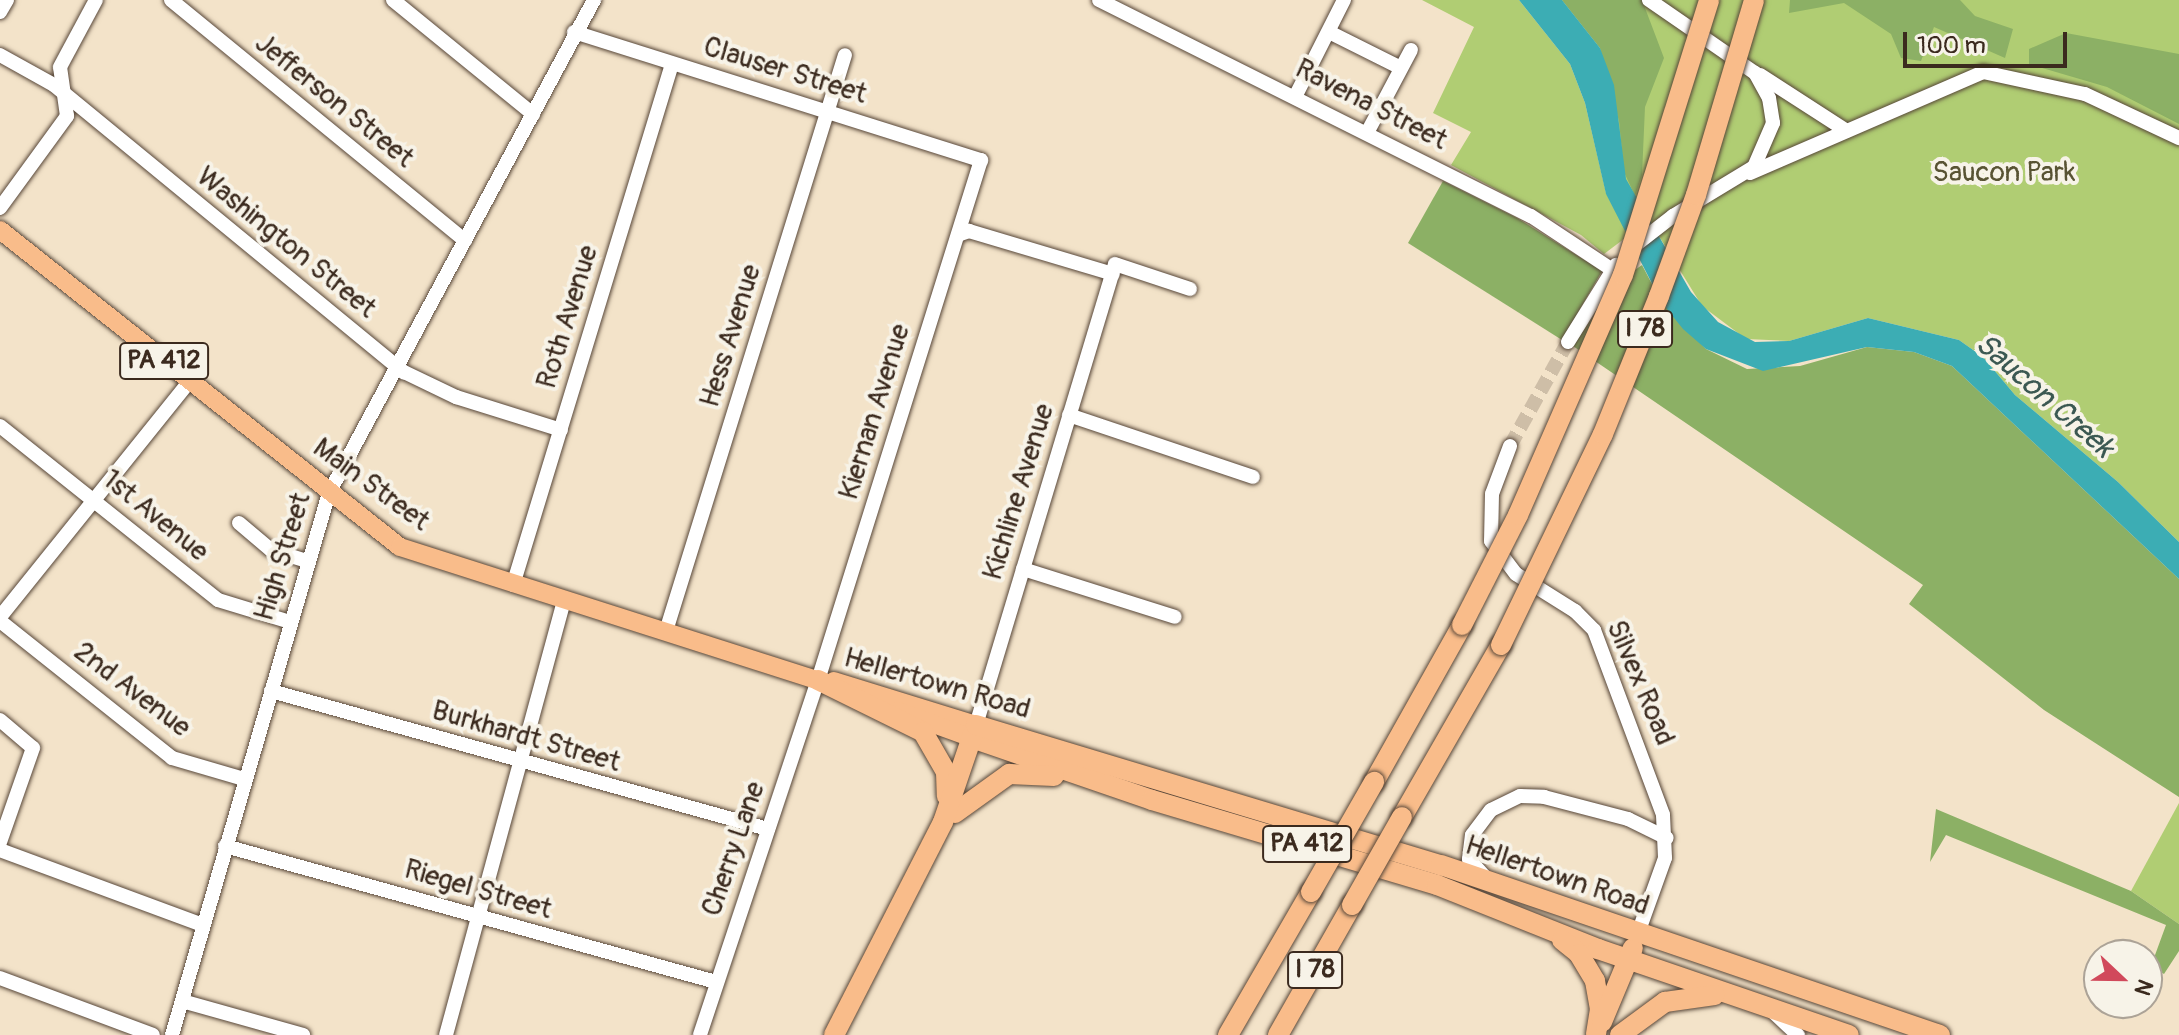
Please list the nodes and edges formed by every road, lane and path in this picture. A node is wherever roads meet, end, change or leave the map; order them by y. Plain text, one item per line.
1 (7, 0) edge
2 (96, 0) edge
3 (171, 0) edge
4 (393, 0) edge
5 (594, 0) edge
6 (1099, 0) edge
7 (1344, 0) edge
8 (1649, 0) edge
9 (1709, 0) edge
10 (1754, 0) edge
11 (0, 12) edge
12 (574, 32) junction
13 (1329, 32) junction
14 (1411, 50) dead end
15 (0, 55) edge
16 (845, 55) dead end
17 (672, 64) junction
18 (1401, 68) junction
19 (1750, 68) junction
20 (66, 96) junction
21 (1295, 97) junction
22 (827, 111) junction
23 (533, 114) junction
24 (1847, 131) junction
25 (1367, 133) junction
26 (2179, 138) edge
27 (981, 160) joint
28 (1741, 177) junction
29 (0, 208) edge
30 (0, 230) edge
31 (958, 235) junction
32 (465, 241) junction
33 (1611, 269) junction
34 (1113, 274) junction
35 (1190, 289) dead end
36 (1568, 342) tunnel mouth
37 (398, 367) junction
38 (190, 381) junction
39 (1069, 415) junction
40 (0, 426) edge
41 (561, 430) junction
42 (1510, 446) tunnel mouth
43 (1253, 477) dead end
44 (329, 493) junction
45 (93, 500) junction
46 (239, 523) dead end
47 (307, 561) junction
48 (1023, 569) junction
49 (513, 585) junction
50 (564, 600) junction
51 (1175, 617) dead end
52 (0, 619) edge
53 (290, 622) junction
54 (666, 631) junction
55 (818, 680) junction
56 (271, 691) junction
57 (0, 720) edge
58 (978, 733) junction
59 (519, 763) junction
60 (244, 779) junction
61 (1093, 780) junction
62 (949, 818) junction
63 (768, 829) junction
64 (1667, 838) junction
65 (0, 842) edge
66 (225, 846) junction
67 (0, 850) edge
68 (1507, 887) junction
69 (1357, 906) junction
70 (478, 917) junction
71 (203, 925) junction
72 (1542, 927) junction
73 (1290, 929) junction
74 (1638, 933) junction
75 (1629, 960) junction
76 (0, 978) edge
77 (716, 982) junction
78 (1735, 998) junction
79 (182, 1001) junction
80 (1771, 1010) junction
81 (153, 1035) edge
82 (172, 1035) edge
83 (303, 1035) edge
84 (446, 1035) edge
85 (700, 1035) edge
86 (834, 1035) edge
87 (845, 1035) edge
88 (1221, 1035) edge
89 (1228, 1035) edge
90 (1278, 1035) edge
91 (1293, 1035) edge
92 (1596, 1035) edge
93 (1608, 1035) edge
94 (1620, 1035) edge
95 (1798, 1035) edge
96 (1849, 1035) edge
97 (1940, 1035) edge

1 - 11 street
2 - 20 street
3 - 32 street, Jefferson Street
4 - 23 street
5 - 12 street, High Street
6 - 21 street, Ravena Street
7 - 13 street
8 - 19 street
9 - 73 highway, I 78, bridge
10 - 69 highway, I 78, bridge
12 - 17 street, Clauser Street
12 - 23 street, High Street
13 - 18 street
13 - 21 street
14 - 18 street
15 - 20 street, Washington Street
16 - 22 street, Hess Avenue
17 - 22 street, Clauser Street
17 - 41 street, Roth Avenue
18 - 25 street
19 - 24 street
19 - 28 street
20 - 29 street
20 - 37 street, Washington Street
21 - 25 street, Ravena Street
22 - 27 street, Clauser Street
22 - 54 street, Hess Avenue
23 - 32 street, High Street
24 - 26 street
24 - 28 street
25 - 33 street, Ravena Street
27 - 31 street, Kiernan Avenue
28 - 33 street
30 - 38 main road, Main Street / PA 412
31 - 34 street
31 - 55 street, Kiernan Avenue
32 - 37 street, High Street
33 - 36 street
34 - 35 street
34 - 39 street, Kichline Avenue
37 - 41 street, Washington Street
37 - 44 street, High Street
38 - 44 main road, Main Street / PA 412
38 - 45 street
39 - 43 street
39 - 48 street, Kichline Avenue
40 - 45 street, 1st Avenue
41 - 49 street, Roth Avenue
42 - 64 street, Silvex Road
44 - 47 street, High Street
44 - 49 main road, Main Street / PA 412
45 - 52 street
45 - 53 street, 1st Avenue
46 - 47 street
47 - 53 street, High Street
48 - 51 street
48 - 58 street, Kichline Avenue
49 - 50 main road, Main Street / PA 412
50 - 54 main road, Main Street / PA 412
50 - 59 street
52 - 60 street, 2nd Avenue
53 - 56 street, High Street
54 - 55 main road, Main Street / PA 412
55 - 58 main road, Hellertown Road / PA 412
55 - 62 highway
55 - 63 street, Cherry Lane
56 - 59 street, Burkhardt Street
56 - 60 street, High Street
57 - 65 street
58 - 61 highway, Hellertown Road / PA 412
58 - 62 highway
58 - 68 highway, Hellertown Road / PA 412
59 - 63 street, Burkhardt Street
59 - 70 street
60 - 66 street, High Street
61 - 62 highway
61 - 72 highway, Hellertown Road / PA 412
62 - 86 highway
62 - 87 highway
63 - 77 street, Cherry Lane
64 - 68 street
64 - 74 street, Silvex Road
66 - 70 street, Riegel Street
66 - 71 street, High Street
67 - 71 street
68 - 74 highway, Hellertown Road / PA 412
69 - 90 highway, I 78
69 - 91 highway
70 - 77 street, Riegel Street
70 - 84 street
71 - 79 street, High Street
72 - 75 highway, Hellertown Road / PA 412
72 - 92 highway
73 - 88 highway
73 - 89 highway, I 78
74 - 75 highway
74 - 97 highway, Hellertown Road / PA 412
75 - 78 highway, Hellertown Road / PA 412
75 - 92 highway
75 - 93 highway
76 - 81 street
77 - 85 street, Cherry Lane
78 - 80 highway, Hellertown Road / PA 412
78 - 94 highway
79 - 82 street, High Street
79 - 83 street
80 - 95 street
80 - 96 highway, Hellertown Road / PA 412

